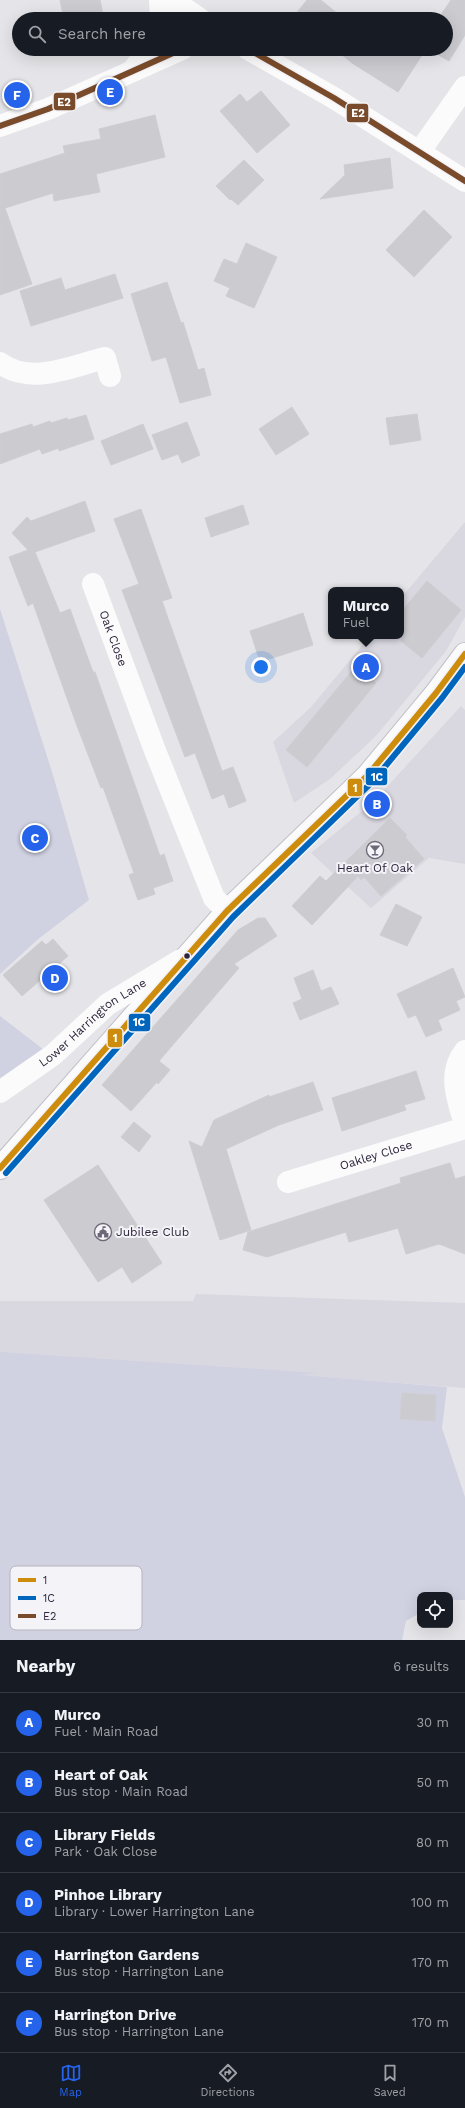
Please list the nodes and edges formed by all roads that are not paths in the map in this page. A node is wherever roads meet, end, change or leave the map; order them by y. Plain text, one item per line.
1 (160, 0) edge
2 (172, 0) edge
3 (161, 12) edge
4 (190, 12) edge
5 (144, 56) edge
6 (166, 56) edge
7 (260, 56) edge
8 (132, 71) junction
9 (465, 86) edge
10 (0, 126) edge
11 (420, 151) junction
12 (465, 181) edge
13 (0, 363) edge
14 (110, 376) dead end
15 (94, 584) dead end
16 (465, 654) edge
17 (227, 911) junction
18 (187, 956) junction
19 (465, 1051) edge
20 (0, 1092) edge
21 (465, 1124) edge
22 (465, 1128) edge
23 (0, 1168) edge
24 (288, 1182) dead end

1 - 3 street
2 - 4 street
5 - 8 street
6 - 8 street
7 - 11 street
8 - 10 street
9 - 11 street
11 - 12 street
13 - 14 street
15 - 17 street, Oak Close
16 - 17 street
17 - 18 street
18 - 20 street, Lower Harrington Lane
18 - 23 street
19 - 21 street
22 - 24 street, Oakley Close

